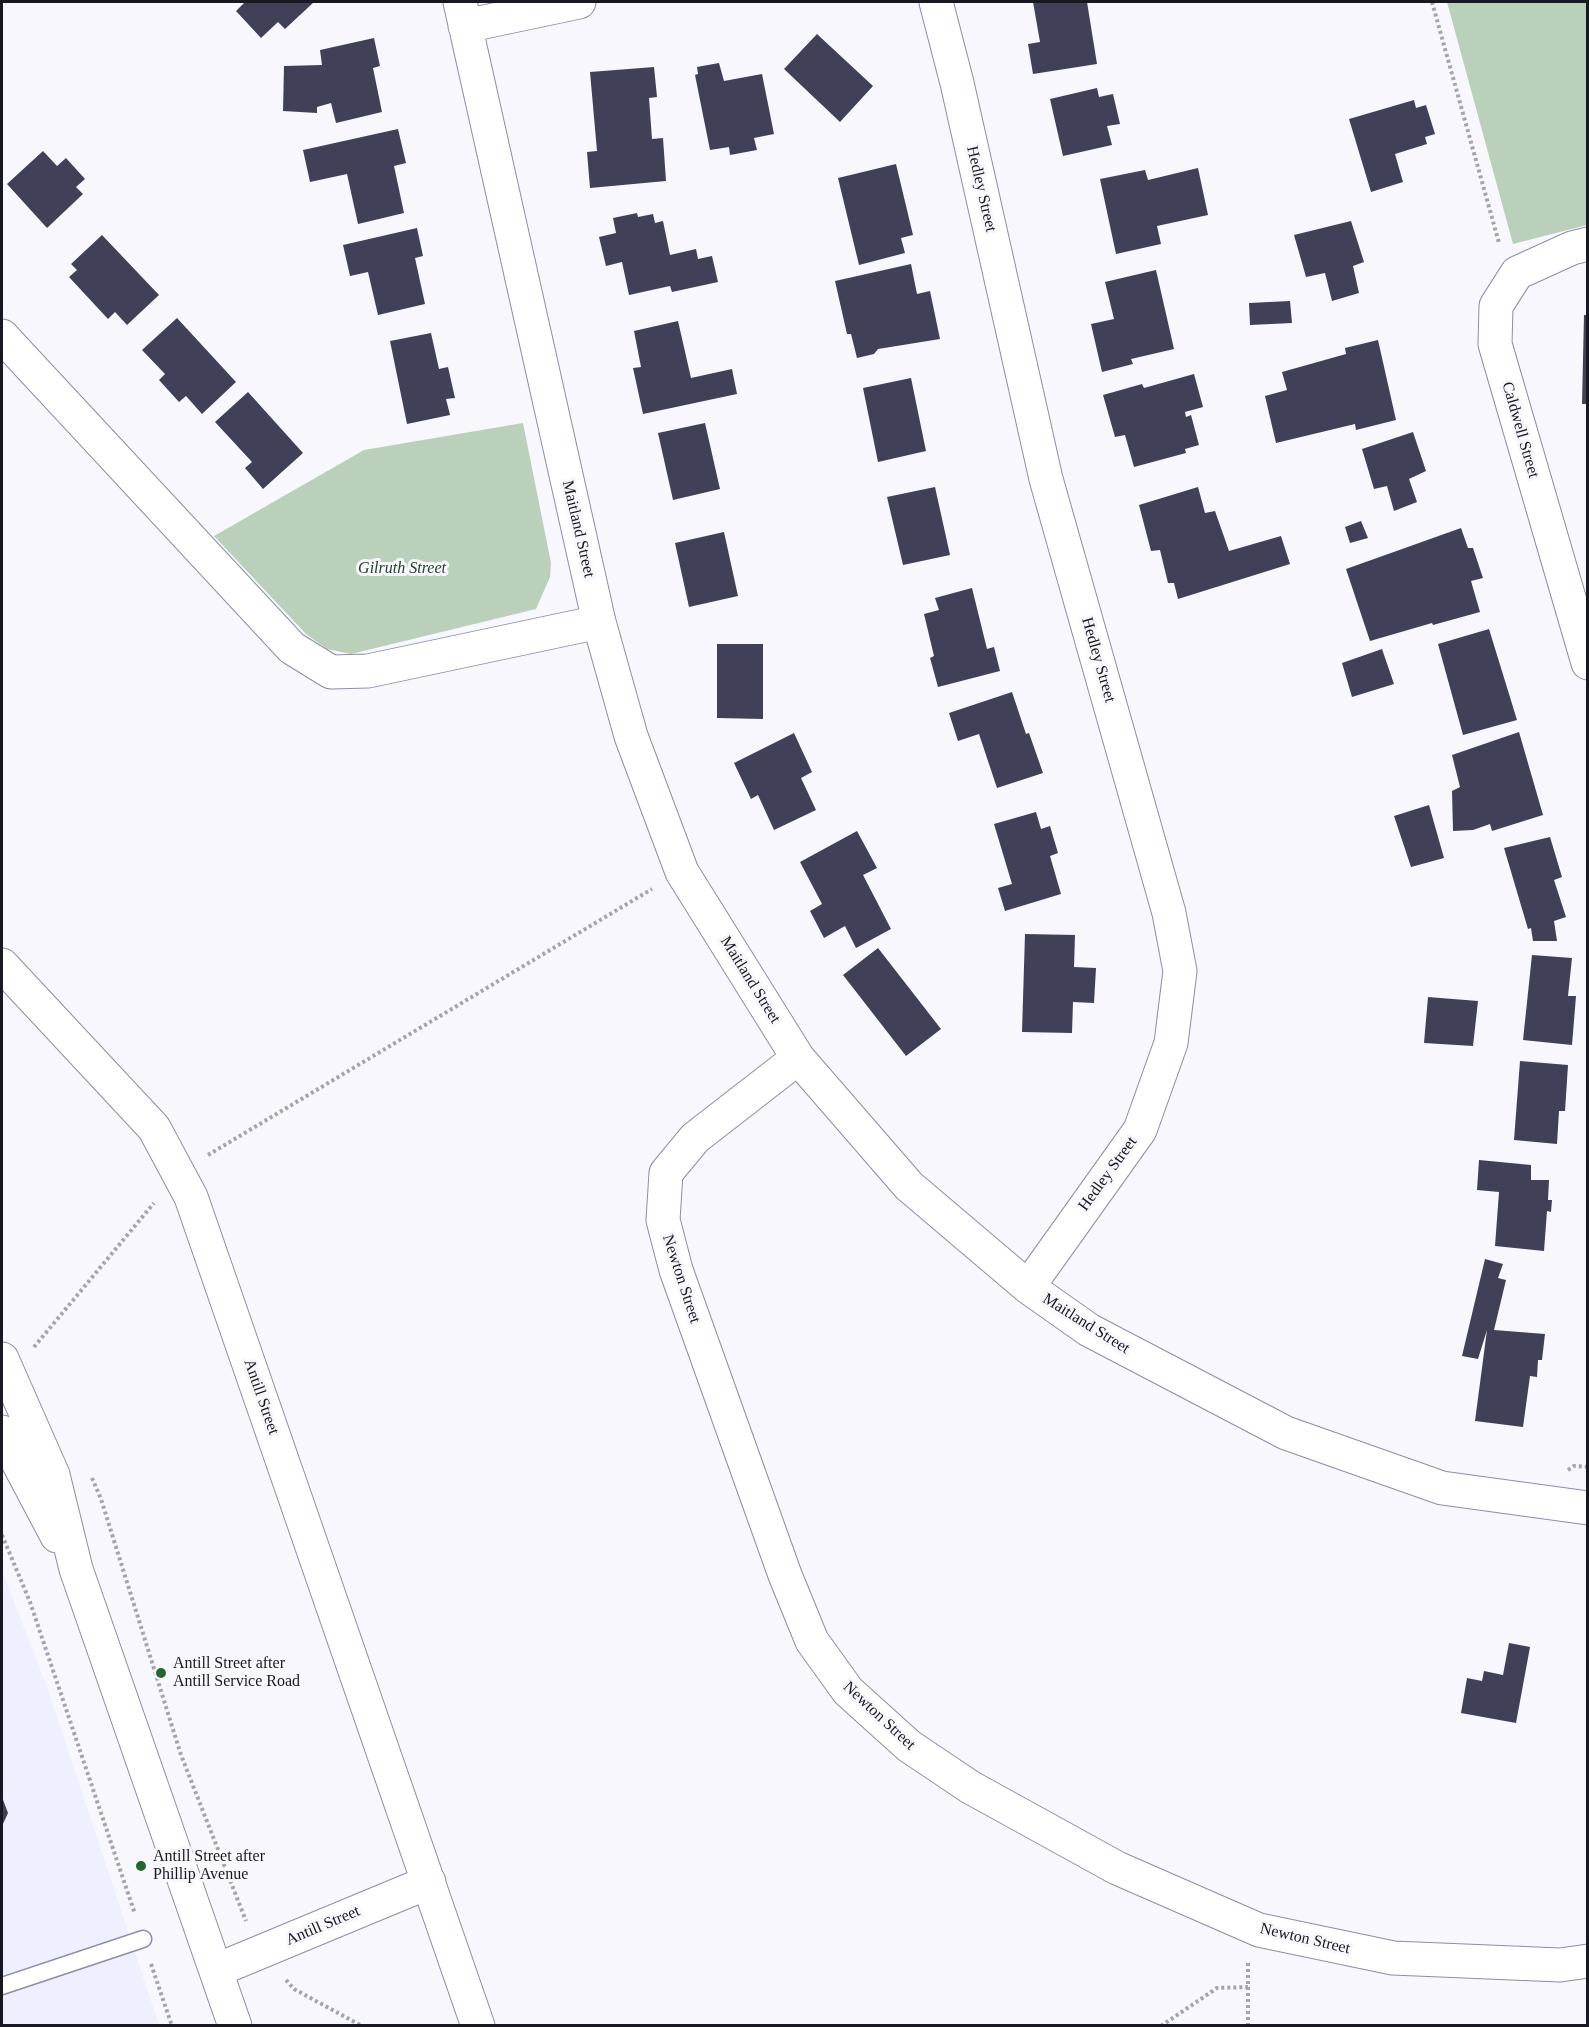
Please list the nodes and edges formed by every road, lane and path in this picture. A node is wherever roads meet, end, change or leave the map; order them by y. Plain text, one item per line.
1 (579, 2) edge
2 (936, 2) edge
3 (1432, 2) edge
4 (463, 14) edge
5 (1587, 244) edge
6 (1510, 284) junction
7 (2, 336) edge
8 (599, 622) junction
9 (1587, 663) edge
10 (661, 883) dead end
11 (2, 965) edge
12 (798, 1058) junction
13 (179, 1172) junction
14 (1028, 1287) junction
15 (15, 1356) edge
16 (2, 1432) edge
17 (1574, 1466) dead end
18 (1587, 1467) edge
19 (88, 1468) dead end
20 (1587, 1508) edge
21 (2, 1535) edge
22 (76, 1569) junction
23 (429, 1882) junction
24 (1259, 1930) junction
25 (143, 1939) junction
26 (272, 1948) junction
27 (1587, 1961) edge
28 (217, 1970) junction
29 (2, 1986) edge
30 (1248, 1987) junction
31 (172, 2025) edge
32 (235, 2025) edge
33 (362, 2025) edge
34 (478, 2025) edge
35 (1161, 2025) edge
36 (1248, 2025) edge

1 - 4 street
2 - 14 street, Hedley Street
3 - 6 path
4 - 8 street, Maitland Street
5 - 6 street, Caldwell Street
6 - 9 street, Caldwell Street
7 - 8 street
8 - 12 street, Maitland Street
10 - 13 path
11 - 13 street, Antill Street
12 - 14 street, Maitland Street
12 - 24 street, Newton Street
13 - 15 path
13 - 23 street, Antill Street
14 - 20 street, Maitland Street
15 - 22 street
16 - 22 street
17 - 18 path
19 - 26 path
21 - 25 path
22 - 28 street
23 - 26 street, Antill Street
23 - 34 street, Antill Street
24 - 27 street, Newton Street
24 - 30 path
25 - 29 lane
25 - 31 path
26 - 28 street, Antill Street
26 - 33 path
28 - 32 street
30 - 35 path
30 - 36 path

